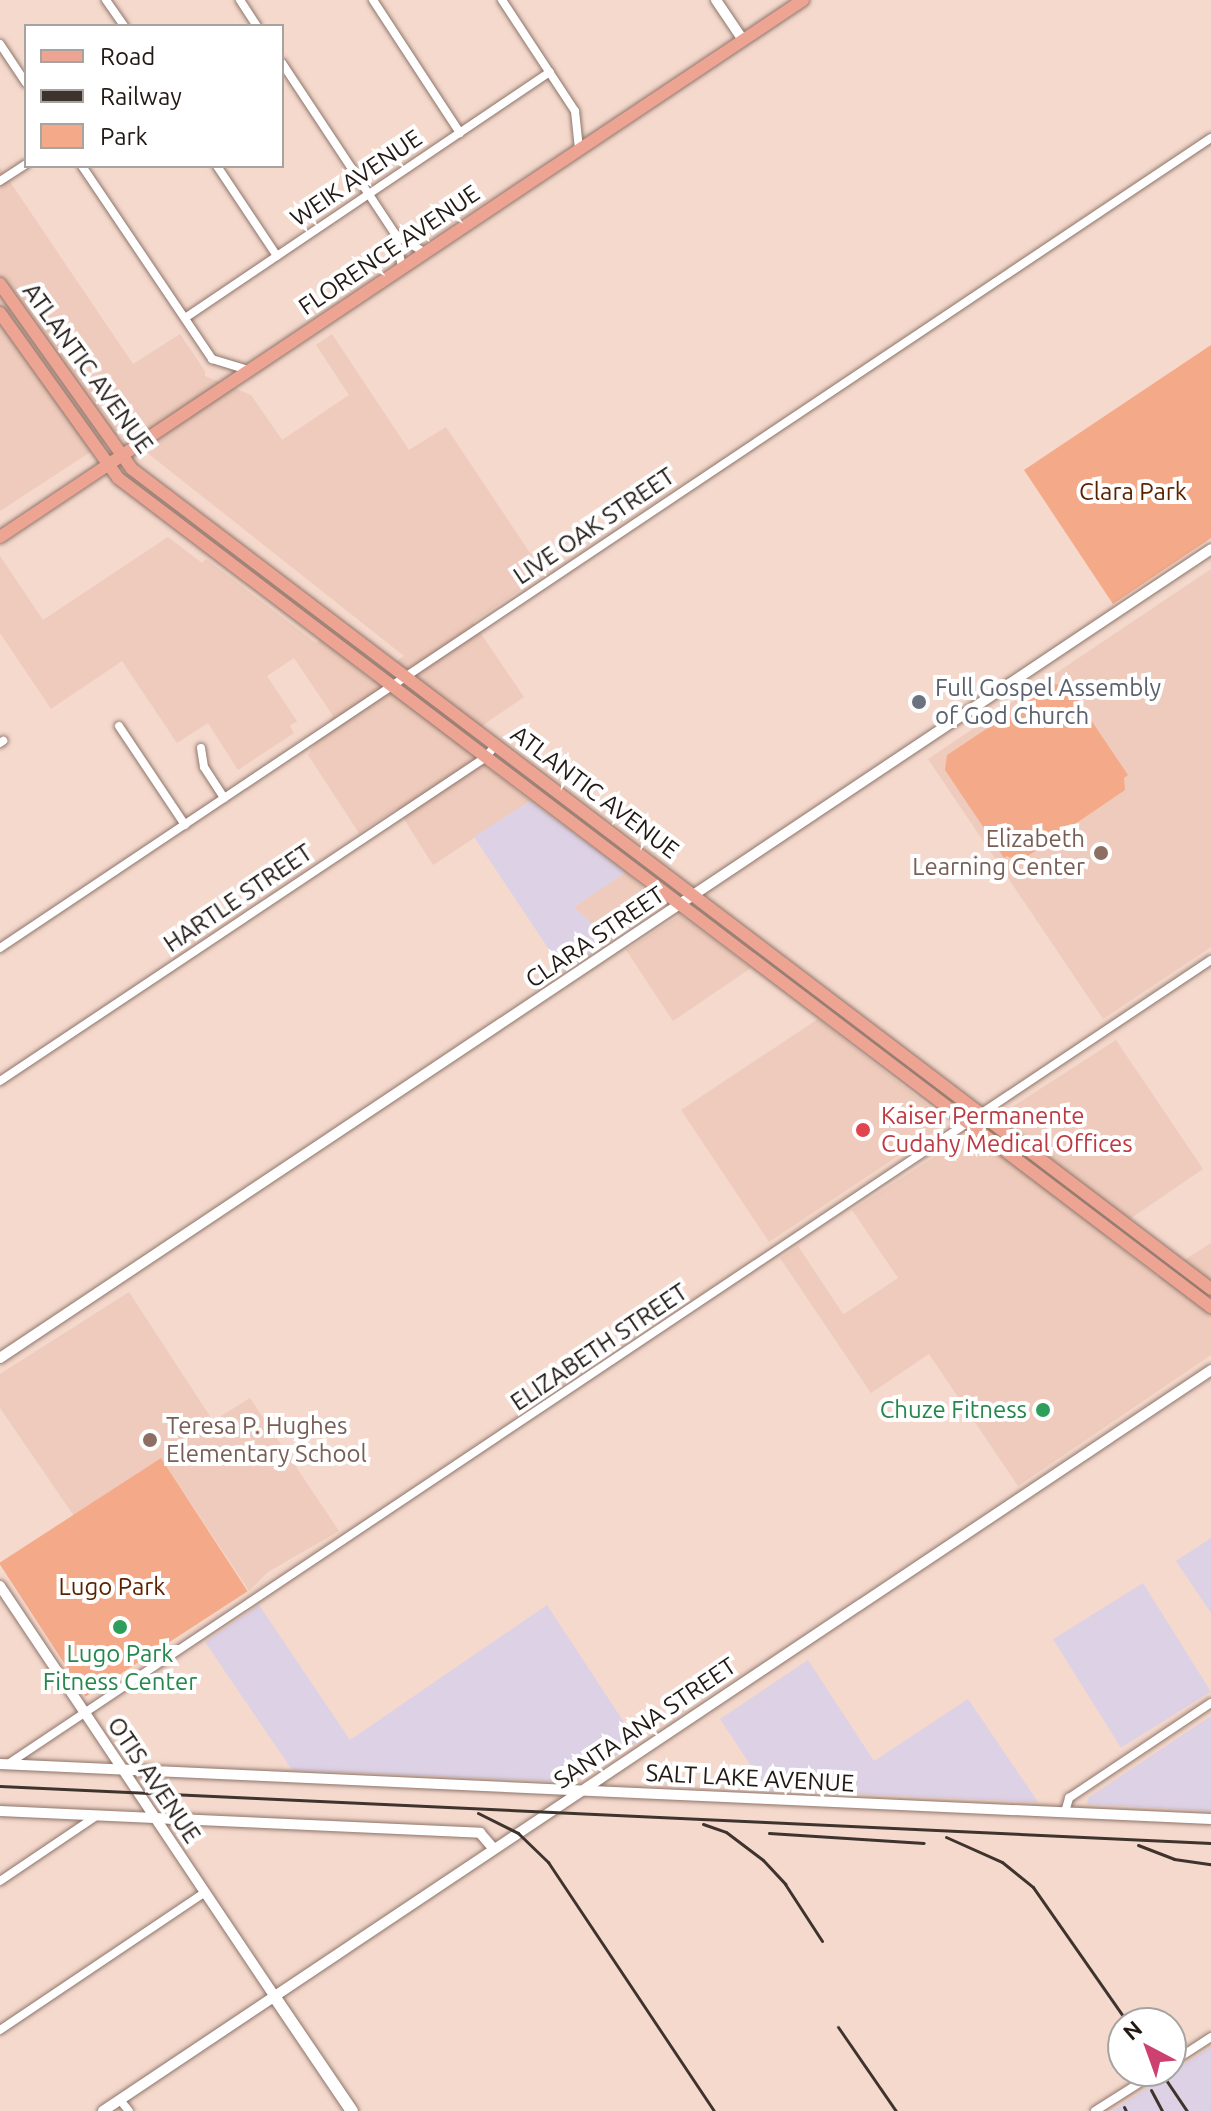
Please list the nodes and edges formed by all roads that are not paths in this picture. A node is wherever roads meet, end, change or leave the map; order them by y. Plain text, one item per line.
1 (106, 0) edge
2 (240, 0) edge
3 (373, 0) edge
4 (502, 0) edge
5 (716, 0) edge
6 (803, 0) edge
7 (123, 24) edge
8 (256, 24) edge
9 (743, 40) junction
10 (0, 44) edge
11 (284, 66) edge
12 (550, 72) junction
13 (24, 80) edge
14 (460, 133) junction
15 (1211, 138) edge
16 (579, 150) junction
17 (24, 165) edge
18 (83, 168) edge
19 (218, 168) edge
20 (0, 181) edge
21 (370, 194) junction
22 (395, 234) junction
23 (426, 253) junction
24 (277, 256) junction
25 (402, 268) junction
26 (0, 284) edge
27 (0, 313) edge
28 (185, 318) junction
29 (250, 370) junction
30 (121, 456) junction
31 (108, 465) junction
32 (0, 537) edge
33 (1211, 549) edge
34 (406, 677) junction
35 (393, 686) junction
36 (119, 726) dead end
37 (496, 744) junction
38 (201, 748) dead end
39 (486, 757) junction
40 (224, 798) junction
41 (185, 825) junction
42 (695, 895) junction
43 (680, 905) junction
44 (0, 947) edge
45 (1211, 960) edge
46 (0, 1081) edge
47 (981, 1114) junction
48 (967, 1123) junction
49 (1211, 1289) edge
50 (1211, 1307) edge
51 (0, 1358) edge
52 (1211, 1370) edge
53 (0, 1586) edge
54 (1211, 1703) edge
55 (85, 1713) junction
56 (4, 1764) edge
57 (122, 1768) junction
58 (580, 1791) junction
59 (0, 1811) edge
60 (1065, 1812) junction
61 (98, 1815) junction
62 (155, 1818) junction
63 (1211, 1819) edge
64 (494, 1849) junction
65 (0, 1881) edge
66 (205, 1892) junction
67 (274, 1996) junction
68 (0, 2030) edge
69 (1211, 2037) edge
70 (1187, 2053) edge
71 (1133, 2087) edge
72 (120, 2100) junction
73 (103, 2111) edge
74 (129, 2111) edge
75 (352, 2111) edge
76 (1095, 2111) edge

1 - 7 street
2 - 8 street
3 - 14 street
4 - 12 street
5 - 9 street
6 - 9 main road, FLORENCE AVENUE
9 - 16 main road, FLORENCE AVENUE
10 - 13 street
11 - 21 street
12 - 14 street, WEIK AVENUE
12 - 16 street
14 - 21 street, WEIK AVENUE
15 - 34 street, LIVE OAK STREET
16 - 23 main road, FLORENCE AVENUE
17 - 20 street
18 - 28 street
19 - 24 street
21 - 22 street
21 - 24 street, WEIK AVENUE
22 - 23 street
22 - 25 street
23 - 25 main road, FLORENCE AVENUE
24 - 28 street, WEIK AVENUE
25 - 29 main road, FLORENCE AVENUE
26 - 30 main road, ATLANTIC AVENUE
27 - 31 main road, ATLANTIC AVENUE
28 - 29 street
29 - 30 main road, FLORENCE AVENUE
30 - 31 main road, FLORENCE AVENUE
30 - 34 main road, ATLANTIC AVENUE
31 - 32 main road, FLORENCE AVENUE
31 - 35 main road, ATLANTIC AVENUE
33 - 42 street, CLARA STREET
34 - 35 street, LIVE OAK STREET
34 - 37 main road, ATLANTIC AVENUE
35 - 39 main road, ATLANTIC AVENUE
35 - 40 street, LIVE OAK STREET
36 - 41 street
37 - 39 street, HARTLE STREET
37 - 42 main road, ATLANTIC AVENUE
38 - 40 street
39 - 43 main road, ATLANTIC AVENUE
39 - 46 street, HARTLE STREET
40 - 41 street, LIVE OAK STREET
41 - 44 street, LIVE OAK STREET
42 - 43 street, CLARA STREET
42 - 47 main road, ATLANTIC AVENUE
43 - 48 main road, ATLANTIC AVENUE
43 - 51 street, CLARA STREET
45 - 47 street, ELIZABETH STREET
47 - 48 street, ELIZABETH STREET
47 - 49 main road, ATLANTIC AVENUE
48 - 50 main road, ATLANTIC AVENUE
48 - 55 street, ELIZABETH STREET
52 - 58 street, SANTA ANA STREET
53 - 55 street, OTIS AVENUE
54 - 60 street
55 - 56 street, ELIZABETH STREET
55 - 57 street, OTIS AVENUE
56 - 57 street, SALT LAKE AVENUE
57 - 58 street, SALT LAKE AVENUE
57 - 62 street, OTIS AVENUE
58 - 60 street, SALT LAKE AVENUE
58 - 64 street, SANTA ANA STREET
59 - 61 street
60 - 63 street, SALT LAKE AVENUE
61 - 62 street
61 - 65 street
62 - 64 street
62 - 66 street, OTIS AVENUE
64 - 67 street, SANTA ANA STREET
66 - 67 street, OTIS AVENUE
66 - 68 street
67 - 72 street, SANTA ANA STREET
67 - 75 main road
69 - 70 street
71 - 76 street
72 - 73 street, SANTA ANA STREET
72 - 74 street

